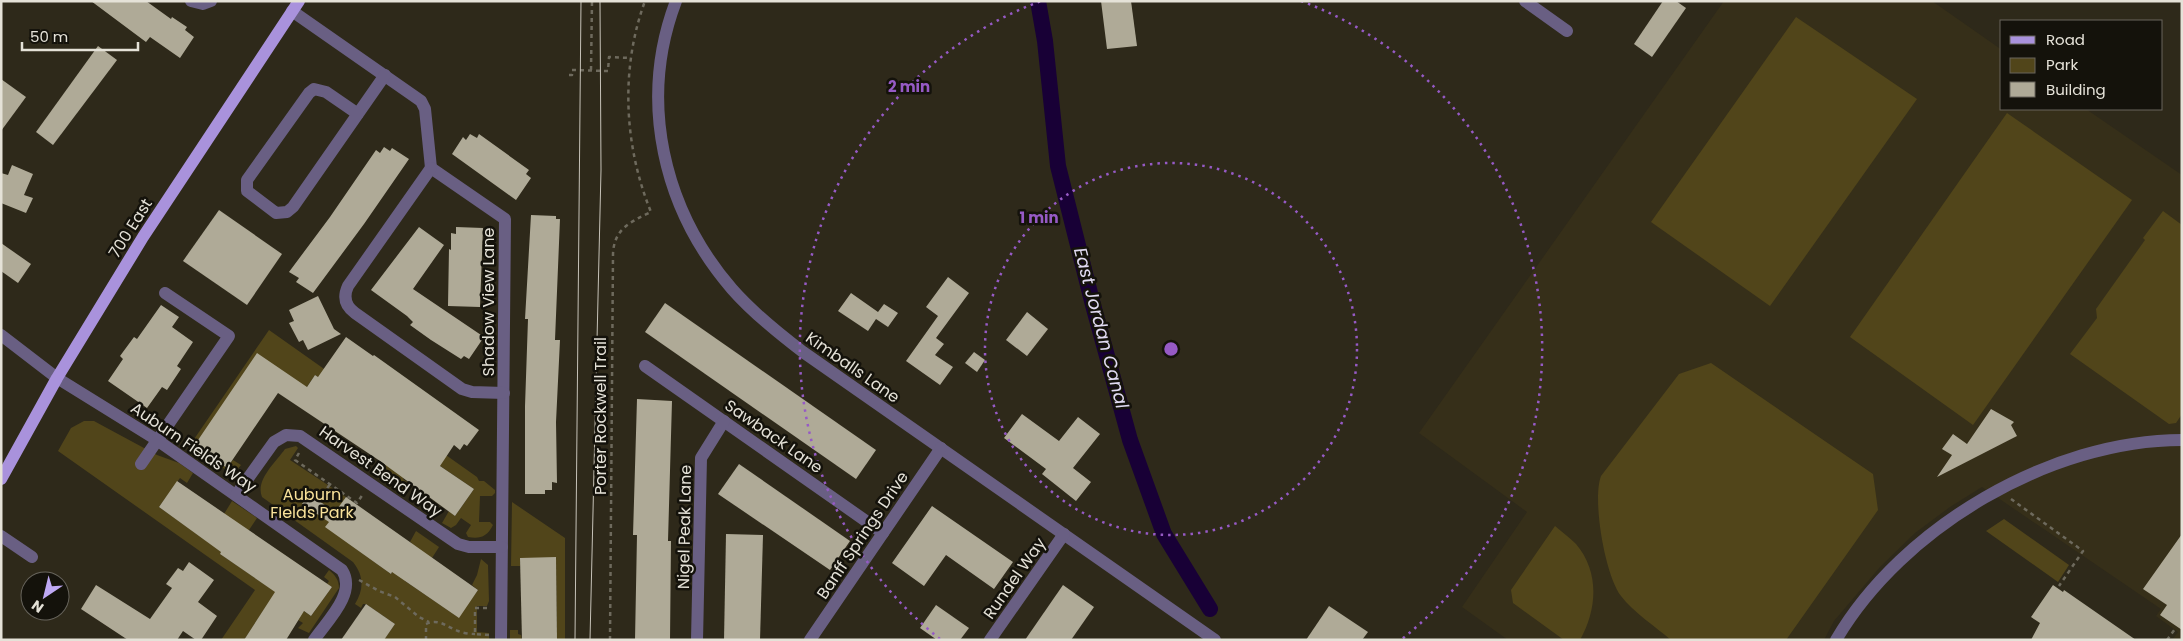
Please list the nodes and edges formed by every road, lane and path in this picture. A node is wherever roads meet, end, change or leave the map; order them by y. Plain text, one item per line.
1 (191, 1) edge
2 (211, 1) edge
3 (592, 1) edge
4 (645, 1) edge
5 (676, 1) edge
6 (1525, 1) edge
7 (296, 6) edge
8 (1567, 31) dead end
9 (631, 58) junction
10 (591, 70) junction
11 (385, 75) junction
12 (569, 75) dead end
13 (358, 114) junction
14 (431, 168) junction
15 (165, 293) dead end
16 (1, 335) edge
17 (645, 366) dead end
18 (57, 378) junction
19 (504, 393) junction
20 (724, 421) junction
21 (157, 440) junction
22 (2182, 440) edge
23 (941, 448) junction
24 (300, 450) dead end
25 (141, 464) dead end
26 (1, 479) edge
27 (330, 484) junction
28 (2002, 490) junction
29 (369, 494) dead end
30 (236, 495) junction
31 (323, 495) dead end
32 (883, 533) junction
33 (1064, 534) junction
34 (1, 536) edge
35 (502, 547) junction
36 (32, 556) dead end
37 (358, 572) dead end
38 (359, 580) junction
39 (2059, 586) dead end
40 (360, 587) dead end
41 (491, 606) dead end
42 (427, 623) junction
43 (2175, 628) dead end
44 (475, 634) junction
45 (314, 640) edge
46 (426, 640) edge
47 (491, 640) edge
48 (501, 640) edge
49 (610, 640) edge
50 (698, 640) edge
51 (810, 640) edge
52 (990, 640) edge
53 (1215, 640) edge
54 (1836, 640) edge
55 (2168, 640) edge

1 - 2 street
3 - 10 path
4 - 9 path
5 - 23 street, Kimballs Lane
6 - 8 street
7 - 11 street
7 - 18 main road, 700 East
9 - 10 path
9 - 49 path, Porter Rockwell Trail
10 - 12 path
11 - 13 street
11 - 14 street
13 - 13 street
14 - 19 street, Shadow View Lane
14 - 19 street
15 - 21 street
16 - 18 street, Auburn Fields Way
17 - 20 street, Sawback Lane
18 - 21 street, Auburn Fields Way
18 - 26 main road, 700 East
19 - 35 street, Shadow View Lane
20 - 32 street, Sawback Lane
20 - 50 street, Nigel Peak Lane
21 - 25 street
21 - 30 street, Auburn Fields Way
22 - 28 street
23 - 32 street, Banff Springs Drive
23 - 33 street, Kimballs Lane
24 - 27 path
27 - 29 path
27 - 31 path
28 - 39 path
28 - 54 street
30 - 35 street, Harvest Bend Way
30 - 45 street, Auburn Fields Way
32 - 51 street, Banff Springs Drive
33 - 52 street, Rundel Way
33 - 53 street, Kimballs Lane
34 - 36 street
35 - 48 street, Shadow View Lane
37 - 38 path
38 - 40 path
38 - 42 path
41 - 44 path
42 - 44 path
42 - 46 path
43 - 55 path
44 - 47 path

